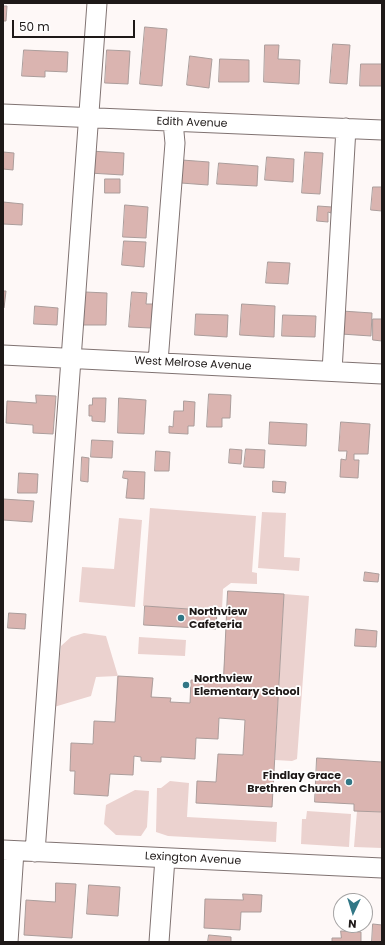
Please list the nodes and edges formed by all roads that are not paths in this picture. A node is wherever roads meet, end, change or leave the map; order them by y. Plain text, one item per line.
1 (97, 3) edge
2 (3, 114) edge
3 (89, 119) junction
4 (174, 122) junction
5 (346, 128) junction
6 (382, 130) edge
7 (3, 355) edge
8 (71, 358) junction
9 (158, 362) junction
10 (332, 371) junction
11 (382, 374) edge
12 (8, 851) edge
13 (35, 852) junction
14 (165, 858) junction
15 (382, 868) edge
16 (8, 942) edge
17 (159, 942) edge

1 - 3 street
2 - 3 street, Edith Avenue
3 - 4 street, Edith Avenue
3 - 8 street
4 - 5 street, Edith Avenue
4 - 9 street
5 - 6 street, Edith Avenue
5 - 10 street
7 - 8 street, West Melrose Avenue
8 - 9 street, West Melrose Avenue
8 - 13 street
9 - 10 street, West Melrose Avenue
10 - 11 street, West Melrose Avenue
12 - 13 street, Lexington Avenue
12 - 16 street
13 - 14 street, Lexington Avenue
14 - 15 street, Lexington Avenue
14 - 17 street

